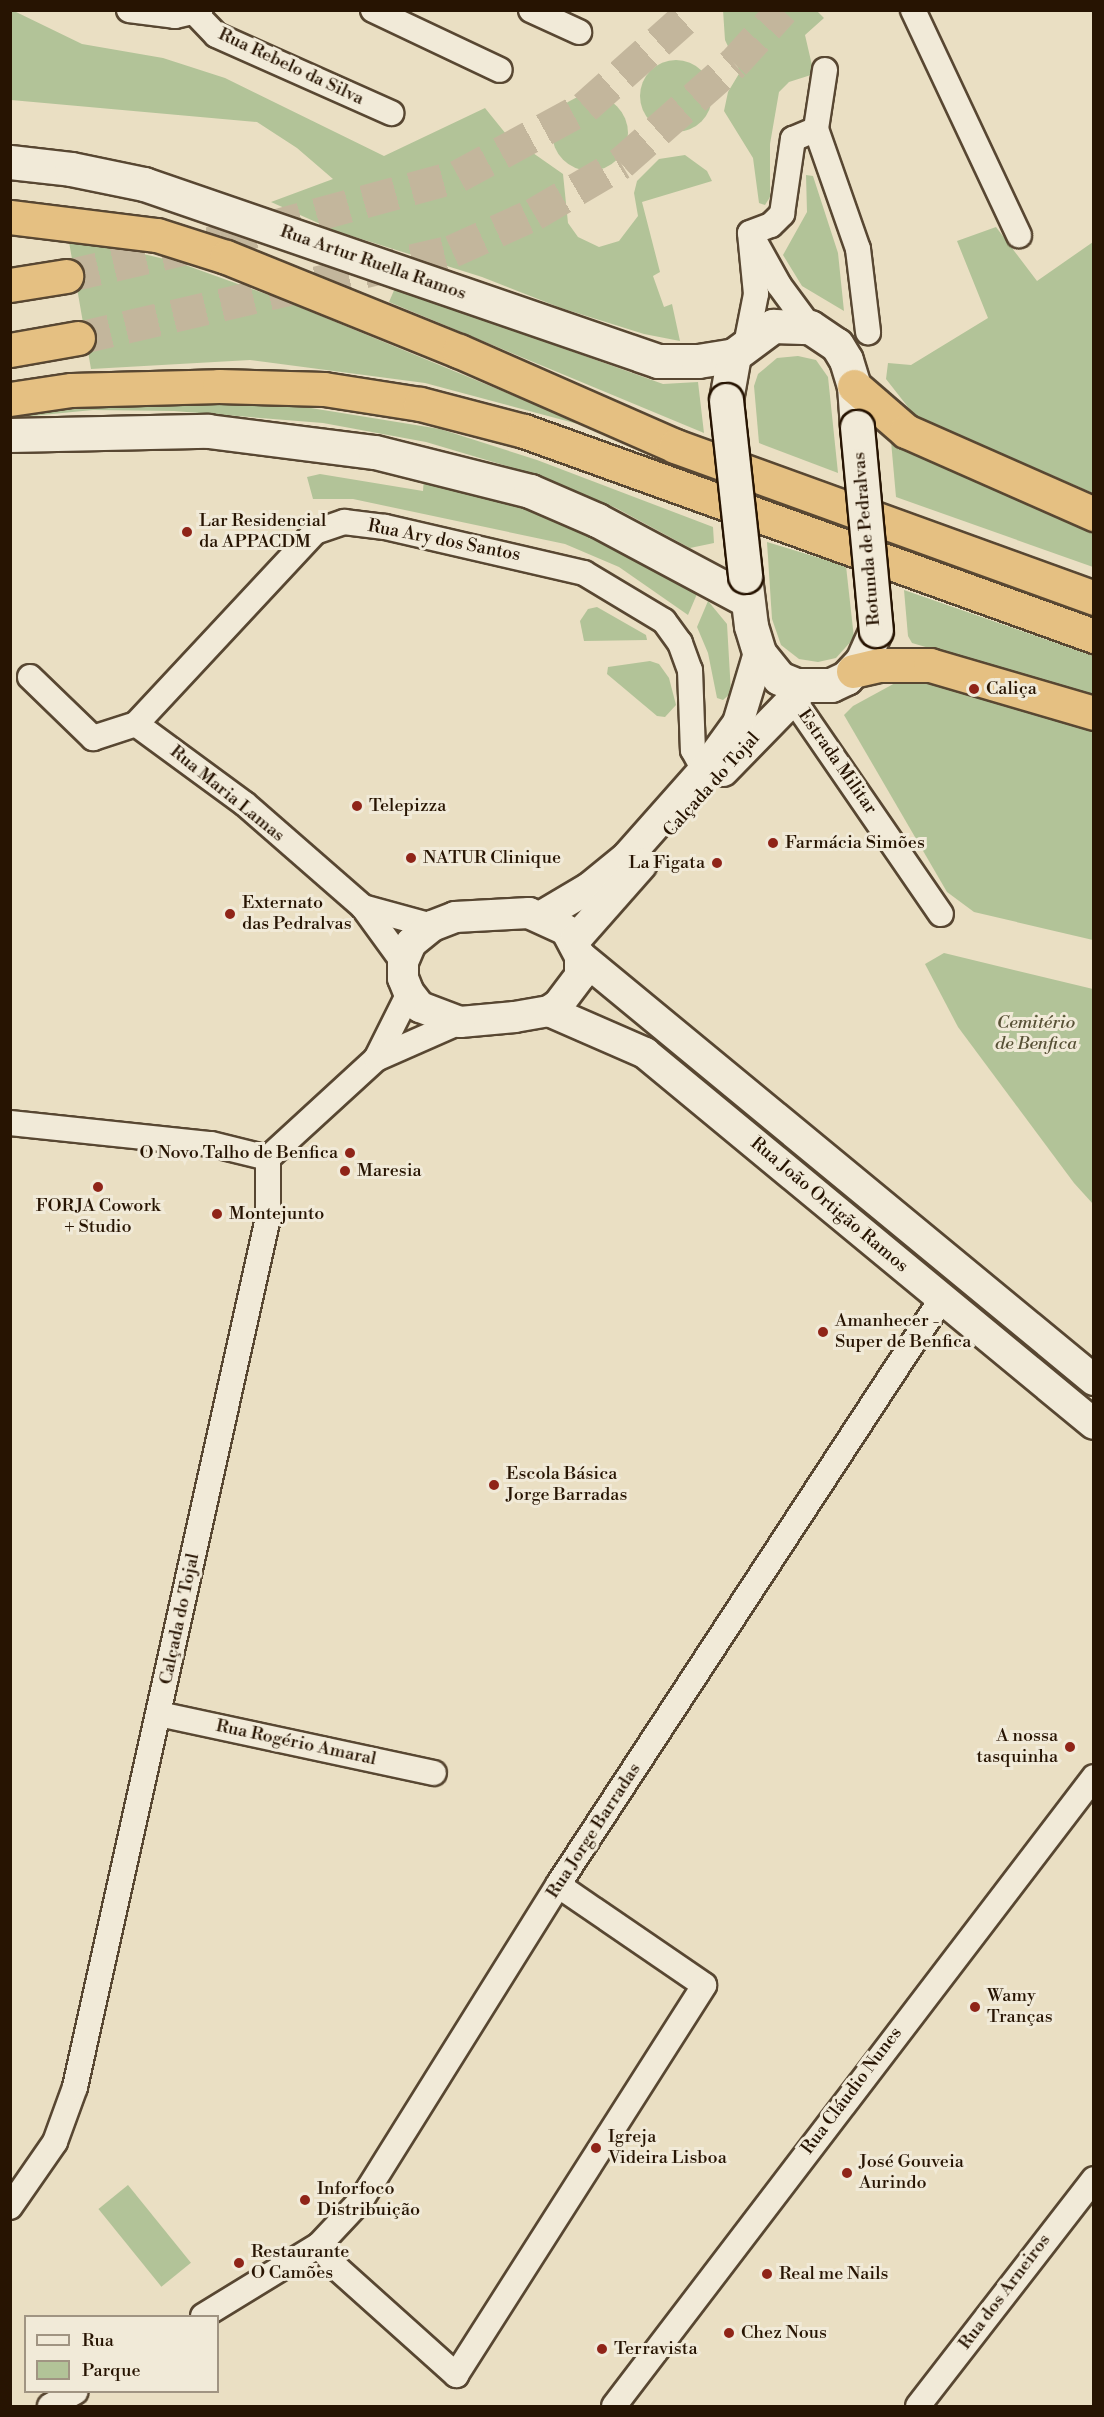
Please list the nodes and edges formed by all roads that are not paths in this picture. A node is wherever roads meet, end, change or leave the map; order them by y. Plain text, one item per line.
1 (129, 10) edge
2 (373, 10) edge
3 (531, 10) edge
4 (913, 10) edge
5 (196, 11) edge
6 (579, 32) dead end
7 (500, 70) dead end
8 (825, 70) dead end
9 (391, 113) dead end
10 (816, 129) junction
11 (10, 162) edge
12 (10, 217) edge
13 (750, 233) junction
14 (1019, 235) dead end
15 (66, 276) tunnel mouth
16 (10, 285) edge
17 (810, 327) junction
18 (868, 332) dead end
19 (78, 338) tunnel mouth
20 (10, 350) edge
21 (740, 350) junction
22 (854, 386) junction
23 (10, 399) edge
24 (10, 435) edge
25 (1094, 514) edge
26 (746, 588) junction
27 (1094, 598) edge
28 (1094, 636) edge
29 (759, 653) junction
30 (853, 671) junction
31 (30, 677) dead end
32 (799, 693) junction
33 (1094, 713) edge
34 (136, 724) junction
35 (704, 770) junction
36 (363, 907) junction
37 (941, 914) dead end
38 (542, 916) junction
39 (432, 926) junction
40 (577, 948) junction
41 (403, 962) junction
42 (409, 993) junction
43 (549, 1011) junction
44 (460, 1022) junction
45 (376, 1059) junction
46 (10, 1123) edge
47 (268, 1158) junction
48 (941, 1300) junction
49 (1094, 1380) edge
50 (1094, 1424) edge
51 (159, 1714) junction
52 (434, 1773) dead end
53 (1094, 1777) edge
54 (558, 1885) junction
55 (1094, 2179) edge
56 (10, 2207) edge
57 (319, 2245) junction
58 (205, 2315) edge
59 (72, 2393) edge
60 (50, 2406) edge
61 (614, 2406) edge
62 (918, 2406) edge

1 - 5 street
2 - 7 street
3 - 6 street
4 - 14 street
5 - 9 street, Rua Rebelo da Silva
8 - 10 street
10 - 13 street
10 - 18 street
11 - 21 main road, Rua Artur Ruella Ramos
12 - 27 highway
13 - 17 street
13 - 21 street
15 - 16 highway
17 - 21 main road
17 - 22 main road, Rotunda de Pedralvas
19 - 20 highway
21 - 26 main road, bridge
22 - 25 highway
22 - 30 main road, Rotunda de Pedralvas, bridge
23 - 28 highway
24 - 26 main road
26 - 29 main road
29 - 32 main road
29 - 35 street, Calçada do Tojal
30 - 32 main road
30 - 33 highway
31 - 34 street
32 - 37 street, Estrada Militar
32 - 40 street, Calçada do Tojal
34 - 35 street, Rua Ary dos Santos
34 - 36 street, Rua Maria Lamas
35 - 38 street, Calçada do Tojal
36 - 39 street, Rua Maria Lamas
36 - 41 street
38 - 39 street
38 - 40 street
39 - 41 street
40 - 43 street
40 - 49 street, Rua João Ortigão Ramos
41 - 42 street
42 - 44 street
42 - 45 street
43 - 44 street
43 - 48 street, Rua João Ortigão Ramos
44 - 45 street
45 - 47 street
46 - 47 street
47 - 51 street, Calçada do Tojal
48 - 50 street, Rua João Ortigão Ramos
48 - 54 street, Rua Jorge Barradas
51 - 52 street, Rua Rogério Amaral
51 - 56 street, Calçada do Tojal
53 - 61 street, Rua Cláudio Nunes
54 - 57 street, Rua Jorge Barradas
54 - 57 street
55 - 62 street, Rua dos Arneiros
57 - 58 street, Rua Jorge Barradas
59 - 60 street

